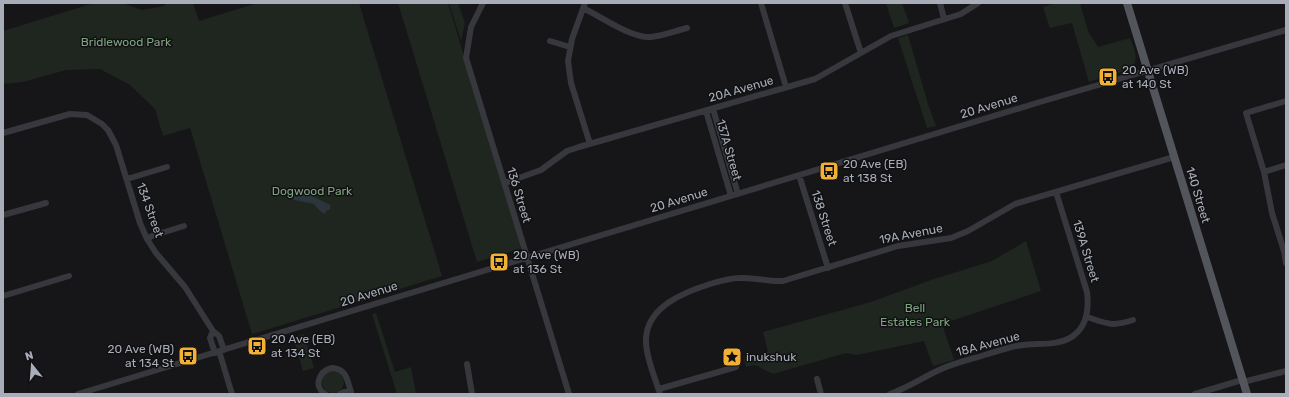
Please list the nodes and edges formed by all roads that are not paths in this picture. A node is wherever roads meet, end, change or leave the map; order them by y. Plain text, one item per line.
1 (482, 3) edge
2 (760, 3) edge
3 (845, 3) edge
4 (940, 3) edge
5 (978, 3) edge
6 (1127, 3) edge
7 (584, 6) edge
8 (944, 20) junction
9 (687, 28) dead end
10 (1286, 30) edge
11 (550, 41) dead end
12 (570, 47) junction
13 (861, 53) junction
14 (1147, 71) junction
15 (786, 88) junction
16 (1286, 102) edge
17 (709, 110) junction
18 (3, 133) edge
19 (590, 144) junction
20 (720, 145) junction
21 (1174, 157) junction
22 (1286, 165) edge
23 (166, 167) dead end
24 (1264, 172) junction
25 (799, 175) junction
26 (127, 179) junction
27 (505, 183) junction
28 (1056, 192) junction
29 (738, 194) junction
30 (731, 196) junction
31 (46, 202) dead end
32 (3, 214) edge
33 (184, 226) dead end
34 (147, 239) junction
35 (1285, 251) edge
36 (527, 258) junction
37 (1286, 263) edge
38 (828, 268) junction
39 (69, 276) dead end
40 (3, 296) edge
41 (1087, 317) junction
42 (1133, 320) dead end
43 (213, 331) junction
44 (219, 351) junction
45 (467, 364) dead end
46 (736, 367) dead end
47 (1286, 371) edge
48 (817, 379) dead end
49 (1243, 381) junction
50 (660, 392) edge
51 (351, 393) edge
52 (78, 394) edge
53 (232, 394) edge
54 (325, 394) edge
55 (340, 394) edge
56 (472, 394) edge
57 (569, 394) edge
58 (821, 394) edge
59 (890, 394) edge
60 (1195, 394) edge
61 (1247, 394) edge

1 - 27 street, 136 Street
2 - 15 street
3 - 13 street
4 - 8 street
5 - 8 street, 20A Avenue
6 - 14 main road, 140 Street
7 - 9 street
7 - 12 street
8 - 13 street, 20A Avenue
10 - 14 street, 20 Avenue
11 - 12 street
12 - 19 street
13 - 15 street, 20A Avenue
14 - 21 main road, 140 Street
14 - 25 street, 20 Avenue
15 - 17 street, 20A Avenue
16 - 24 street
17 - 19 street, 20A Avenue
17 - 20 street, 137A Street
18 - 26 street, 134 Street
19 - 27 street, 20A Avenue
20 - 29 street, 137A Street
20 - 30 street, 137A Street
21 - 28 street, 19A Avenue
21 - 49 main road, 140 Street
22 - 24 street
23 - 26 street
24 - 35 street
25 - 29 street, 20 Avenue
25 - 38 street, 138 Street
26 - 34 street, 134 Street
27 - 36 street, 136 Street
28 - 38 street, 19A Avenue
28 - 41 street, 139A Street
29 - 30 street, 20 Avenue
30 - 36 street, 20 Avenue
31 - 32 street
33 - 34 street
34 - 43 street, 134 Street
35 - 37 street
36 - 44 street, 20 Avenue
36 - 57 street, 136 Street
38 - 50 street, 19A Avenue
39 - 40 street
41 - 42 street
41 - 59 street, 18A Avenue
43 - 44 street, 134 Street
43 - 44 street, 134 Street
44 - 52 street, 20 Avenue
44 - 53 street, 134 Street
45 - 56 street
46 - 50 street
47 - 49 street
48 - 58 street
49 - 60 street
49 - 61 main road, 140 Street
51 - 54 street
51 - 55 street

